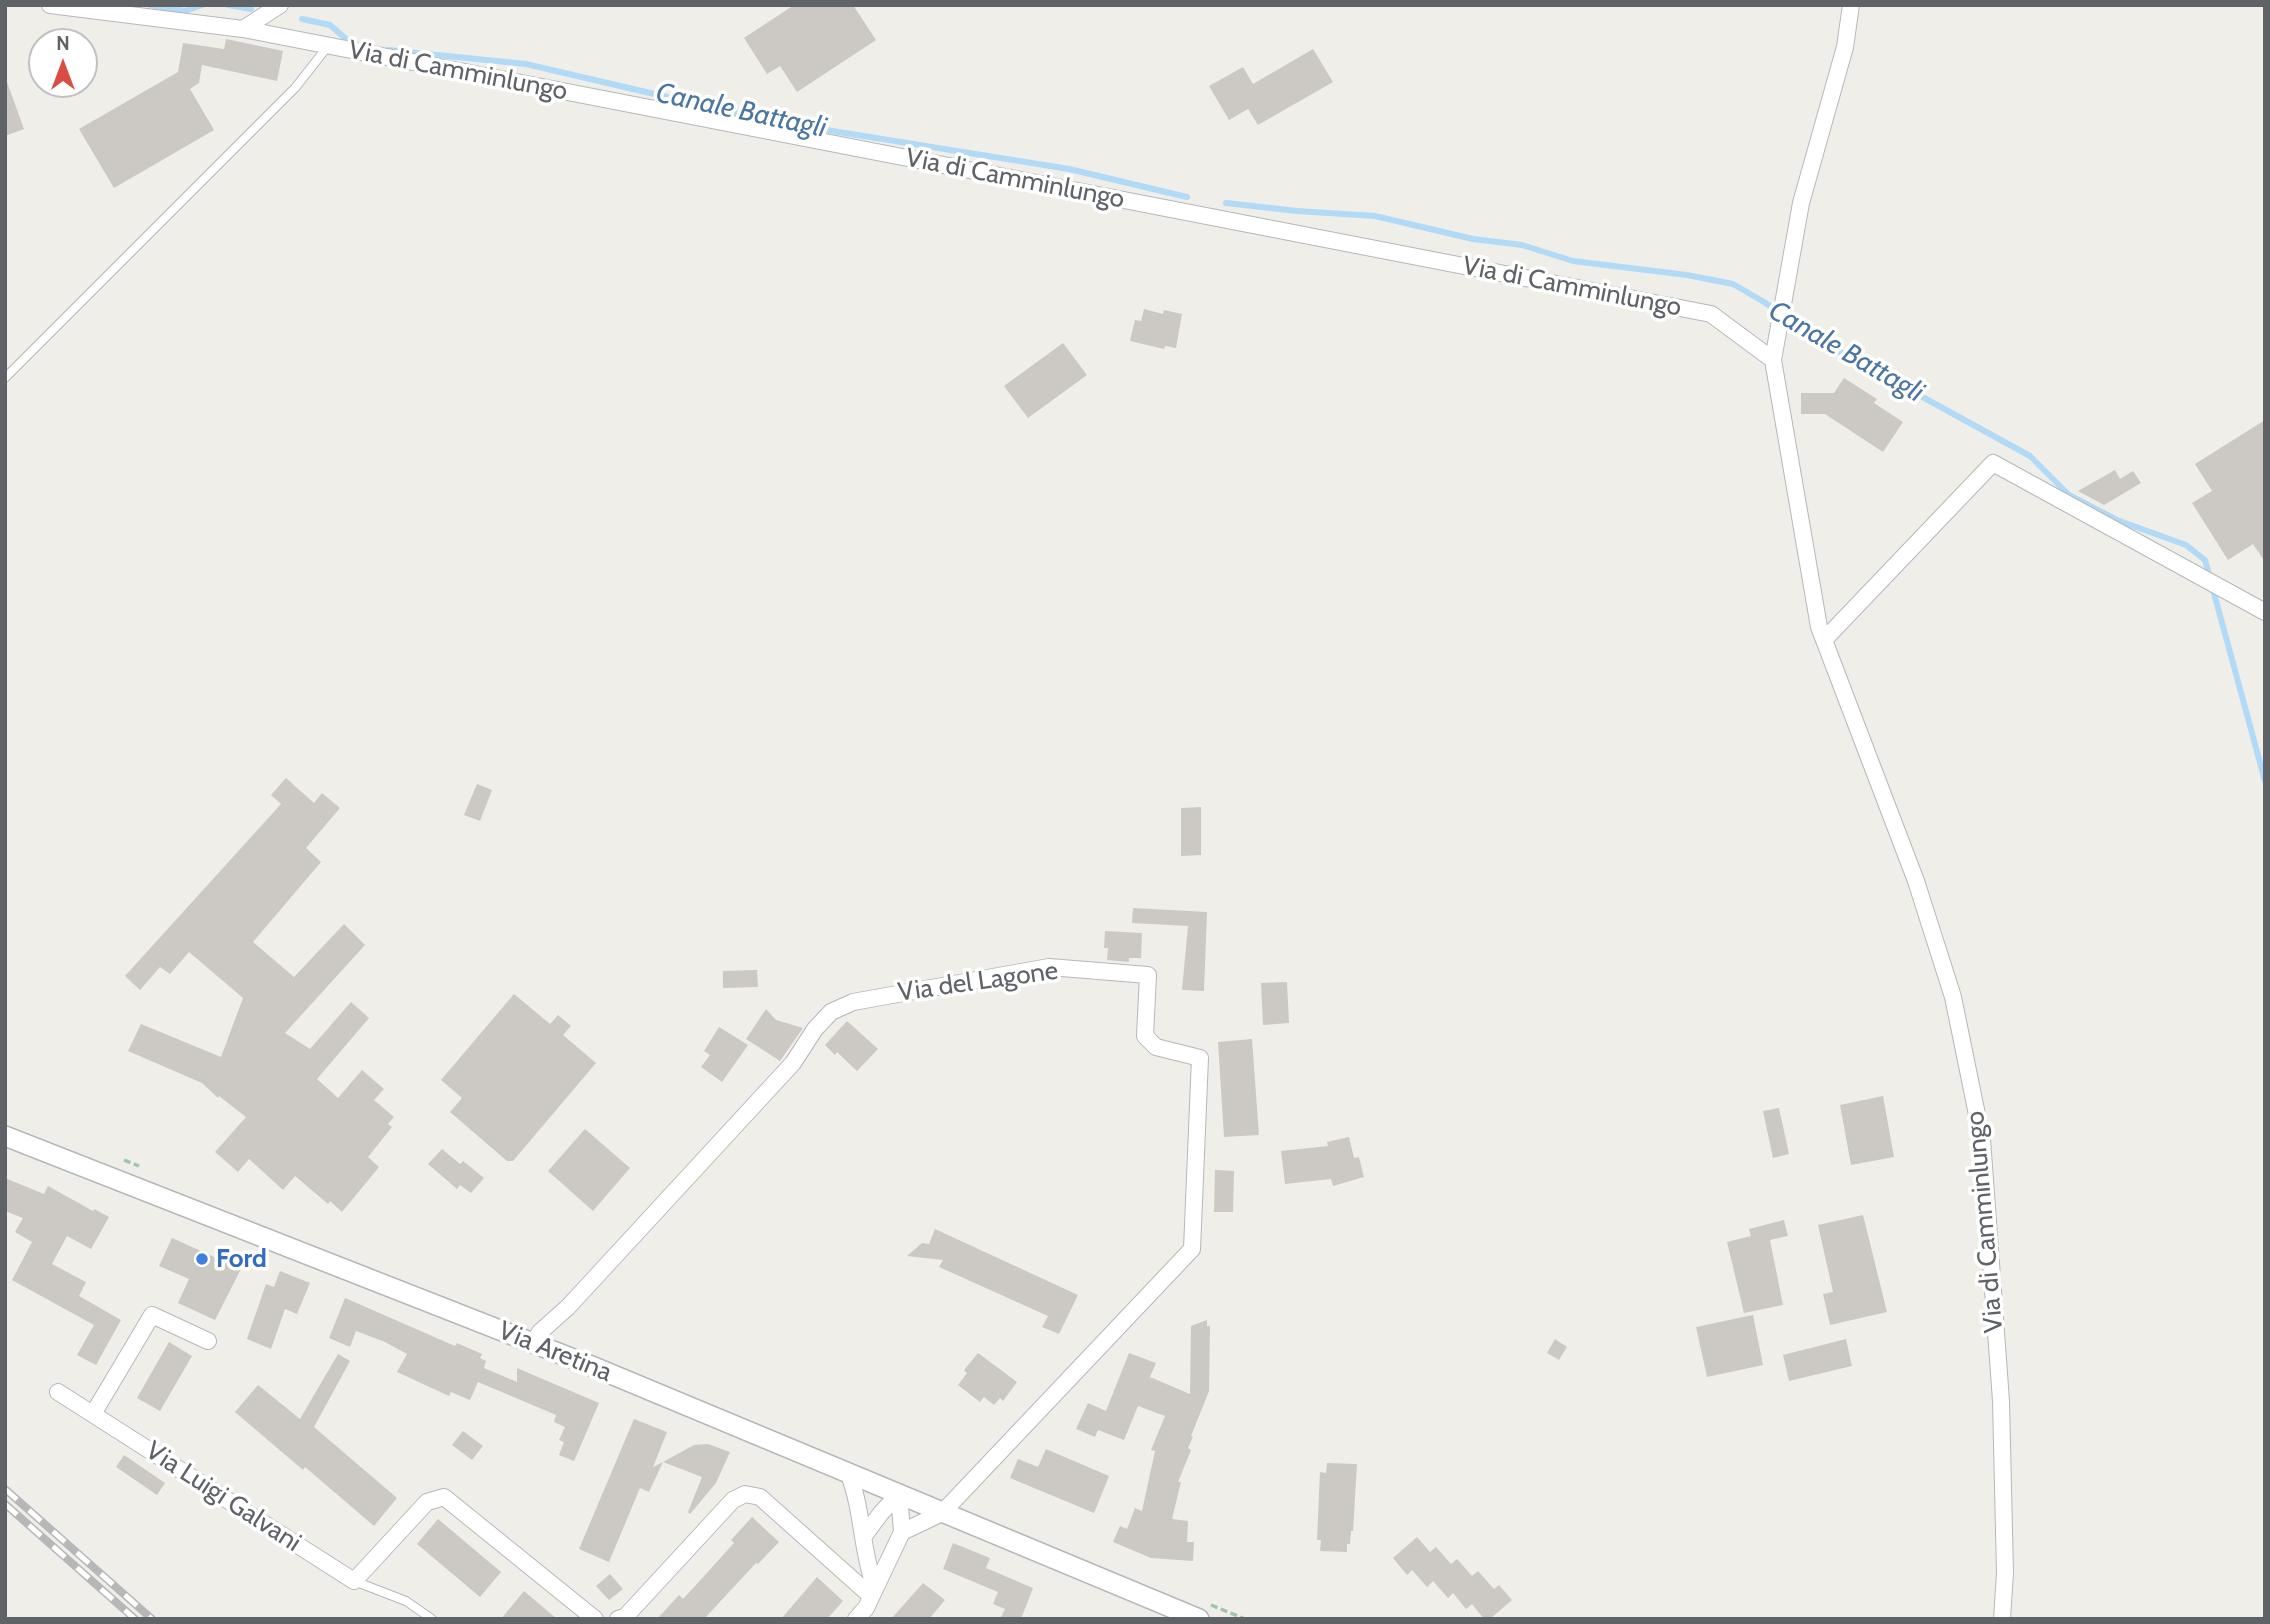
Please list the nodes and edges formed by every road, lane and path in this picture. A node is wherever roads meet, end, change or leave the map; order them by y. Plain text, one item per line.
1 (50, 5) edge
2 (280, 5) edge
3 (1850, 5) edge
4 (202, 26) junction
5 (243, 29) junction
6 (328, 46) junction
7 (1773, 360) junction
8 (5, 378) edge
9 (2265, 612) edge
10 (1824, 639) junction
11 (5, 1136) edge
12 (208, 1341) dead end
13 (533, 1343) junction
14 (58, 1392) dead end
15 (93, 1414) junction
16 (848, 1472) junction
17 (899, 1494) junction
18 (942, 1513) junction
19 (902, 1532) junction
20 (864, 1536) junction
21 (354, 1581) junction
22 (873, 1592) junction
23 (432, 1619) edge
24 (595, 1619) edge
25 (618, 1619) edge
26 (856, 1619) edge
27 (1199, 1619) edge
28 (2002, 1619) edge

1 - 4 street, Via di Camminlungo
2 - 5 street
3 - 7 street, Via di Camminlungo
4 - 5 street, Via di Camminlungo
4 - 6 lane
5 - 6 street, Via di Camminlungo
6 - 7 street, Via di Camminlungo
6 - 8 lane
7 - 10 street, Via di Camminlungo
9 - 10 street
10 - 28 street, Via di Camminlungo
11 - 13 street, Via Aretina
12 - 15 street
13 - 16 street, Via Aretina
13 - 18 street, Via del Lagone
14 - 15 street, Via Luigi Galvani
15 - 21 street, Via Luigi Galvani
16 - 17 street, Via Aretina
16 - 20 street
17 - 18 street
17 - 19 street
17 - 20 street
18 - 19 street
18 - 27 street
19 - 22 street
20 - 22 street
21 - 23 lane
21 - 24 street
22 - 25 street
22 - 26 street

